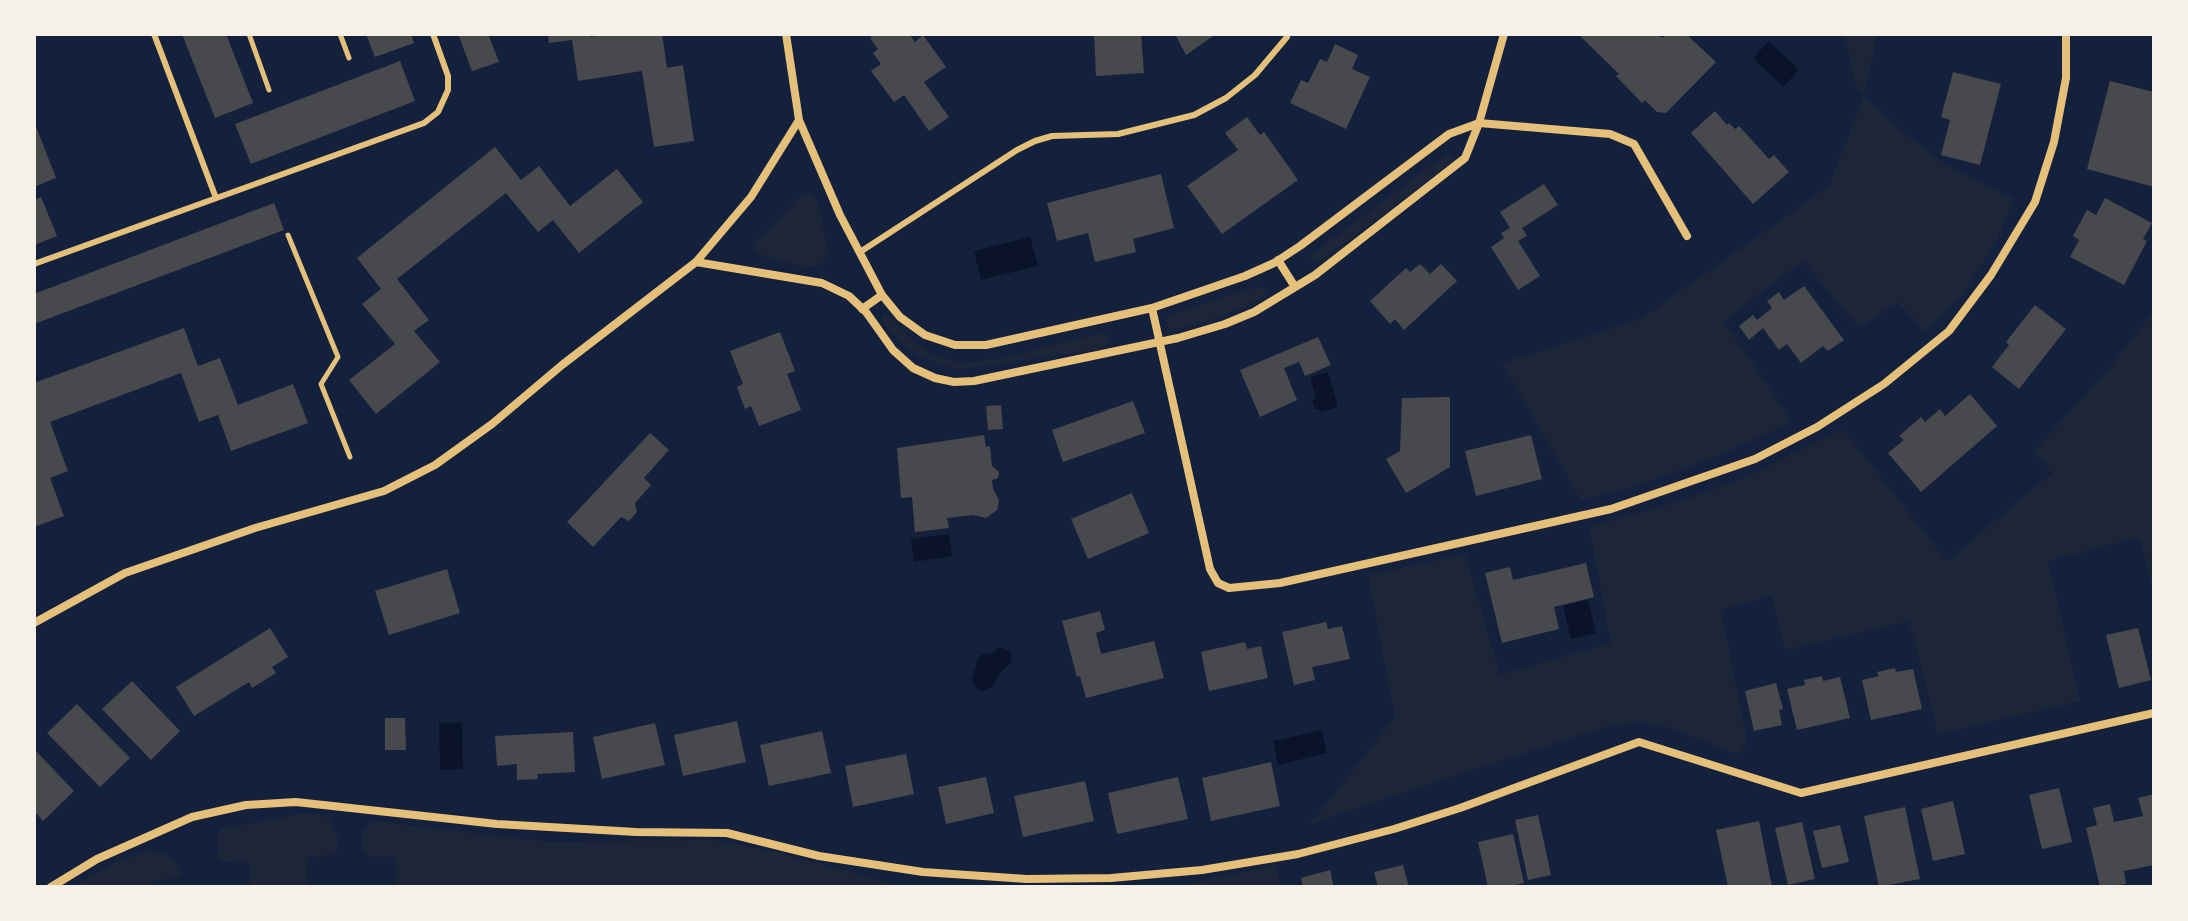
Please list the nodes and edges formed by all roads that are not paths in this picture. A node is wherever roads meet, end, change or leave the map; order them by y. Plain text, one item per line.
1 (154, 34) edge
2 (433, 34) edge
3 (786, 34) edge
4 (1504, 34) edge
5 (2066, 34) edge
6 (1287, 37) dead end
7 (799, 120) junction
8 (1479, 123) junction
9 (216, 198) junction
10 (1687, 236) dead end
11 (860, 252) junction
12 (1278, 260) junction
13 (696, 262) junction
14 (34, 264) edge
15 (1295, 287) junction
16 (882, 295) junction
17 (1152, 308) junction
18 (862, 309) junction
19 (1159, 342) junction
20 (34, 623) edge
21 (2154, 713) edge
22 (51, 887) edge

1 - 9 lane
2 - 9 lane
3 - 7 street
4 - 8 street
5 - 19 street
6 - 11 lane
7 - 11 street
7 - 13 street
8 - 10 street
8 - 12 street
8 - 15 street
9 - 14 lane
11 - 16 street
12 - 15 street
12 - 17 street
13 - 18 street
13 - 20 street
15 - 19 street
16 - 17 street
16 - 18 street
17 - 19 street
18 - 19 street
21 - 22 street

